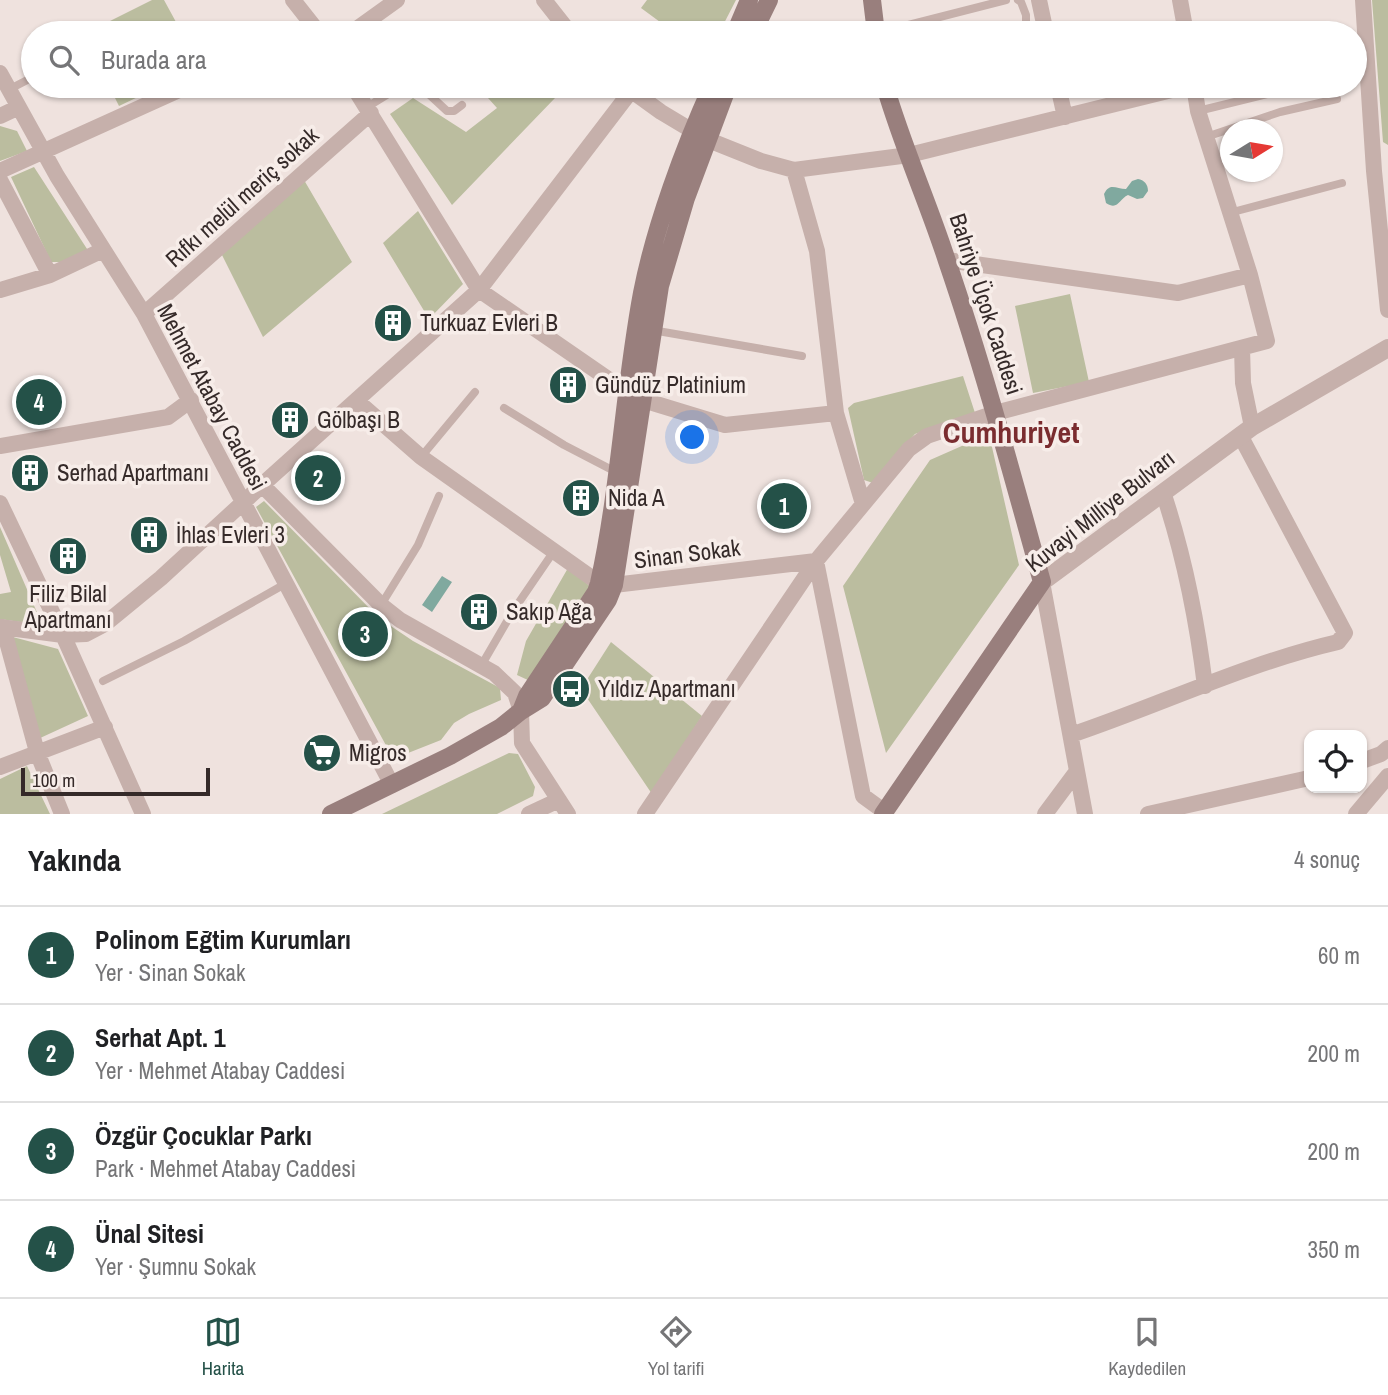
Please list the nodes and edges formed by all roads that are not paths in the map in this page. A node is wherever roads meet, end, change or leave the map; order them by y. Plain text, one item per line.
1 (293, 0) edge
2 (397, 0) edge
3 (544, 0) edge
4 (749, 0) edge
5 (769, 0) edge
6 (872, 0) edge
7 (1006, 0) edge
8 (1018, 0) edge
9 (1039, 0) edge
10 (1180, 0) edge
11 (1363, 0) edge
12 (306, 21) edge
13 (368, 21) edge
14 (561, 21) edge
15 (740, 21) edge
16 (759, 21) edge
17 (875, 21) edge
18 (923, 21) edge
19 (1026, 21) edge
20 (1043, 21) edge
21 (1184, 21) edge
22 (1365, 21) edge
23 (1367, 37) edge
24 (0, 73) edge
25 (21, 83) edge
26 (8, 90) junction
27 (162, 98) edge
28 (361, 98) edge
29 (385, 98) edge
30 (433, 98) edge
31 (621, 98) edge
32 (643, 98) edge
33 (709, 98) edge
34 (721, 98) edge
35 (888, 98) edge
36 (1061, 98) edge
37 (1140, 98) edge
38 (1196, 98) edge
39 (1249, 98) edge
40 (1337, 99) dead end
41 (462, 105) dead end
42 (17, 108) junction
43 (369, 110) junction
44 (1198, 110) junction
45 (0, 116) edge
46 (1065, 117) junction
47 (699, 134) junction
48 (1206, 137) junction
49 (44, 153) junction
50 (909, 155) junction
51 (1381, 168) edge
52 (794, 170) junction
53 (0, 171) edge
54 (0, 180) edge
55 (1342, 183) dead end
56 (1229, 213) junction
57 (103, 250) junction
58 (947, 260) junction
59 (50, 275) junction
60 (1250, 275) junction
61 (0, 290) edge
62 (479, 290) junction
63 (1388, 310) edge
64 (144, 314) junction
65 (652, 330) junction
66 (1242, 348) junction
67 (1388, 348) edge
68 (802, 356) dead end
69 (475, 392) dead end
70 (635, 396) junction
71 (191, 400) junction
72 (357, 401) junction
73 (504, 408) dead end
74 (836, 413) junction
75 (995, 413) junction
76 (1246, 431) junction
77 (0, 446) edge
78 (421, 457) junction
79 (616, 472) junction
80 (262, 485) junction
81 (1163, 492) junction
82 (439, 496) dead end
83 (243, 502) junction
84 (0, 503) edge
85 (863, 503) junction
86 (554, 551) junction
87 (817, 561) junction
88 (1042, 582) junction
89 (285, 583) junction
90 (606, 584) junction
91 (381, 605) junction
92 (1, 627) edge
93 (63, 635) junction
94 (481, 666) junction
95 (103, 681) dead end
96 (1205, 686) junction
97 (520, 711) junction
98 (105, 727) junction
99 (1071, 735) junction
100 (1388, 748) edge
101 (37, 752) junction
102 (1367, 759) edge
103 (0, 767) edge
104 (1077, 771) junction
105 (1388, 776) edge
106 (1304, 779) edge
107 (393, 785) junction
108 (564, 807) edge
109 (534, 813) edge
110 (884, 813) edge
111 (62, 814) edge
112 (143, 814) edge
113 (331, 814) edge
114 (645, 814) edge
115 (1045, 814) edge
116 (1085, 814) edge
117 (1148, 814) edge
118 (1356, 814) edge

1 - 12 street
2 - 13 street
3 - 14 street
4 - 15 main road
5 - 16 main road
6 - 17 main road
7 - 18 lane
8 - 19 lane
9 - 20 street
10 - 21 street
11 - 22 street
23 - 51 street
24 - 26 street, Mehmet Atabay Caddesi
25 - 26 lane
26 - 42 street, Mehmet Atabay Caddesi
27 - 49 street
28 - 43 street
29 - 43 lane
30 - 41 lane
31 - 62 street
32 - 47 street
33 - 47 main road
34 - 47 main road
35 - 50 main road, Bahriye Üçok Caddesi
36 - 46 street
37 - 46 street
38 - 44 street
39 - 44 lane
40 - 48 lane
42 - 45 street
42 - 49 street, Mehmet Atabay Caddesi
43 - 62 street
43 - 64 street, Rıfkı melül meriç sokak
44 - 48 street
46 - 50 street
47 - 52 street
47 - 65 main road
47 - 70 main road
48 - 56 street
49 - 53 street
49 - 57 street, Mehmet Atabay Caddesi
50 - 52 street
50 - 58 main road, Bahriye Üçok Caddesi
51 - 63 street
52 - 74 street
54 - 59 street
55 - 56 lane
56 - 60 street
57 - 59 street
57 - 64 street, Mehmet Atabay Caddesi
58 - 60 street
58 - 75 main road, Bahriye Üçok Caddesi
59 - 61 street
60 - 66 street
62 - 70 street
62 - 72 street
64 - 71 street, Mehmet Atabay Caddesi
65 - 68 lane
65 - 70 main road
66 - 75 street
66 - 76 street
67 - 76 street, Kuvayi Milliye Bulvarı
69 - 78 lane
70 - 74 street
70 - 79 main road
70 - 90 main road
71 - 77 street
71 - 83 street, Mehmet Atabay Caddesi
72 - 78 street
72 - 80 street
73 - 79 lane
74 - 85 street
75 - 85 street
75 - 88 main road, Bahriye Üçok Caddesi
76 - 81 street, Kuvayi Milliye Bulvarı
76 - 96 street
78 - 86 street
79 - 90 main road
80 - 83 street
80 - 91 street
81 - 88 street, Kuvayi Milliye Bulvarı
81 - 96 street
82 - 91 lane
83 - 89 street, Mehmet Atabay Caddesi
83 - 93 street
84 - 93 street
85 - 87 street
86 - 90 street
86 - 94 lane
87 - 90 street, Sinan Sokak
87 - 110 street
87 - 114 street
88 - 99 street
88 - 110 main road, Kuvayi Milliye Bulvarı
89 - 95 lane
89 - 107 street, Mehmet Atabay Caddesi
90 - 97 main road
91 - 94 street
92 - 93 street
92 - 101 street
93 - 98 street
94 - 97 street
96 - 99 street
97 - 107 main road
97 - 108 street
98 - 101 street
98 - 112 street
99 - 104 street
100 - 102 street
101 - 103 street
101 - 111 street
104 - 115 street
104 - 116 street
105 - 118 street
106 - 117 street
107 - 113 main road
108 - 109 street

